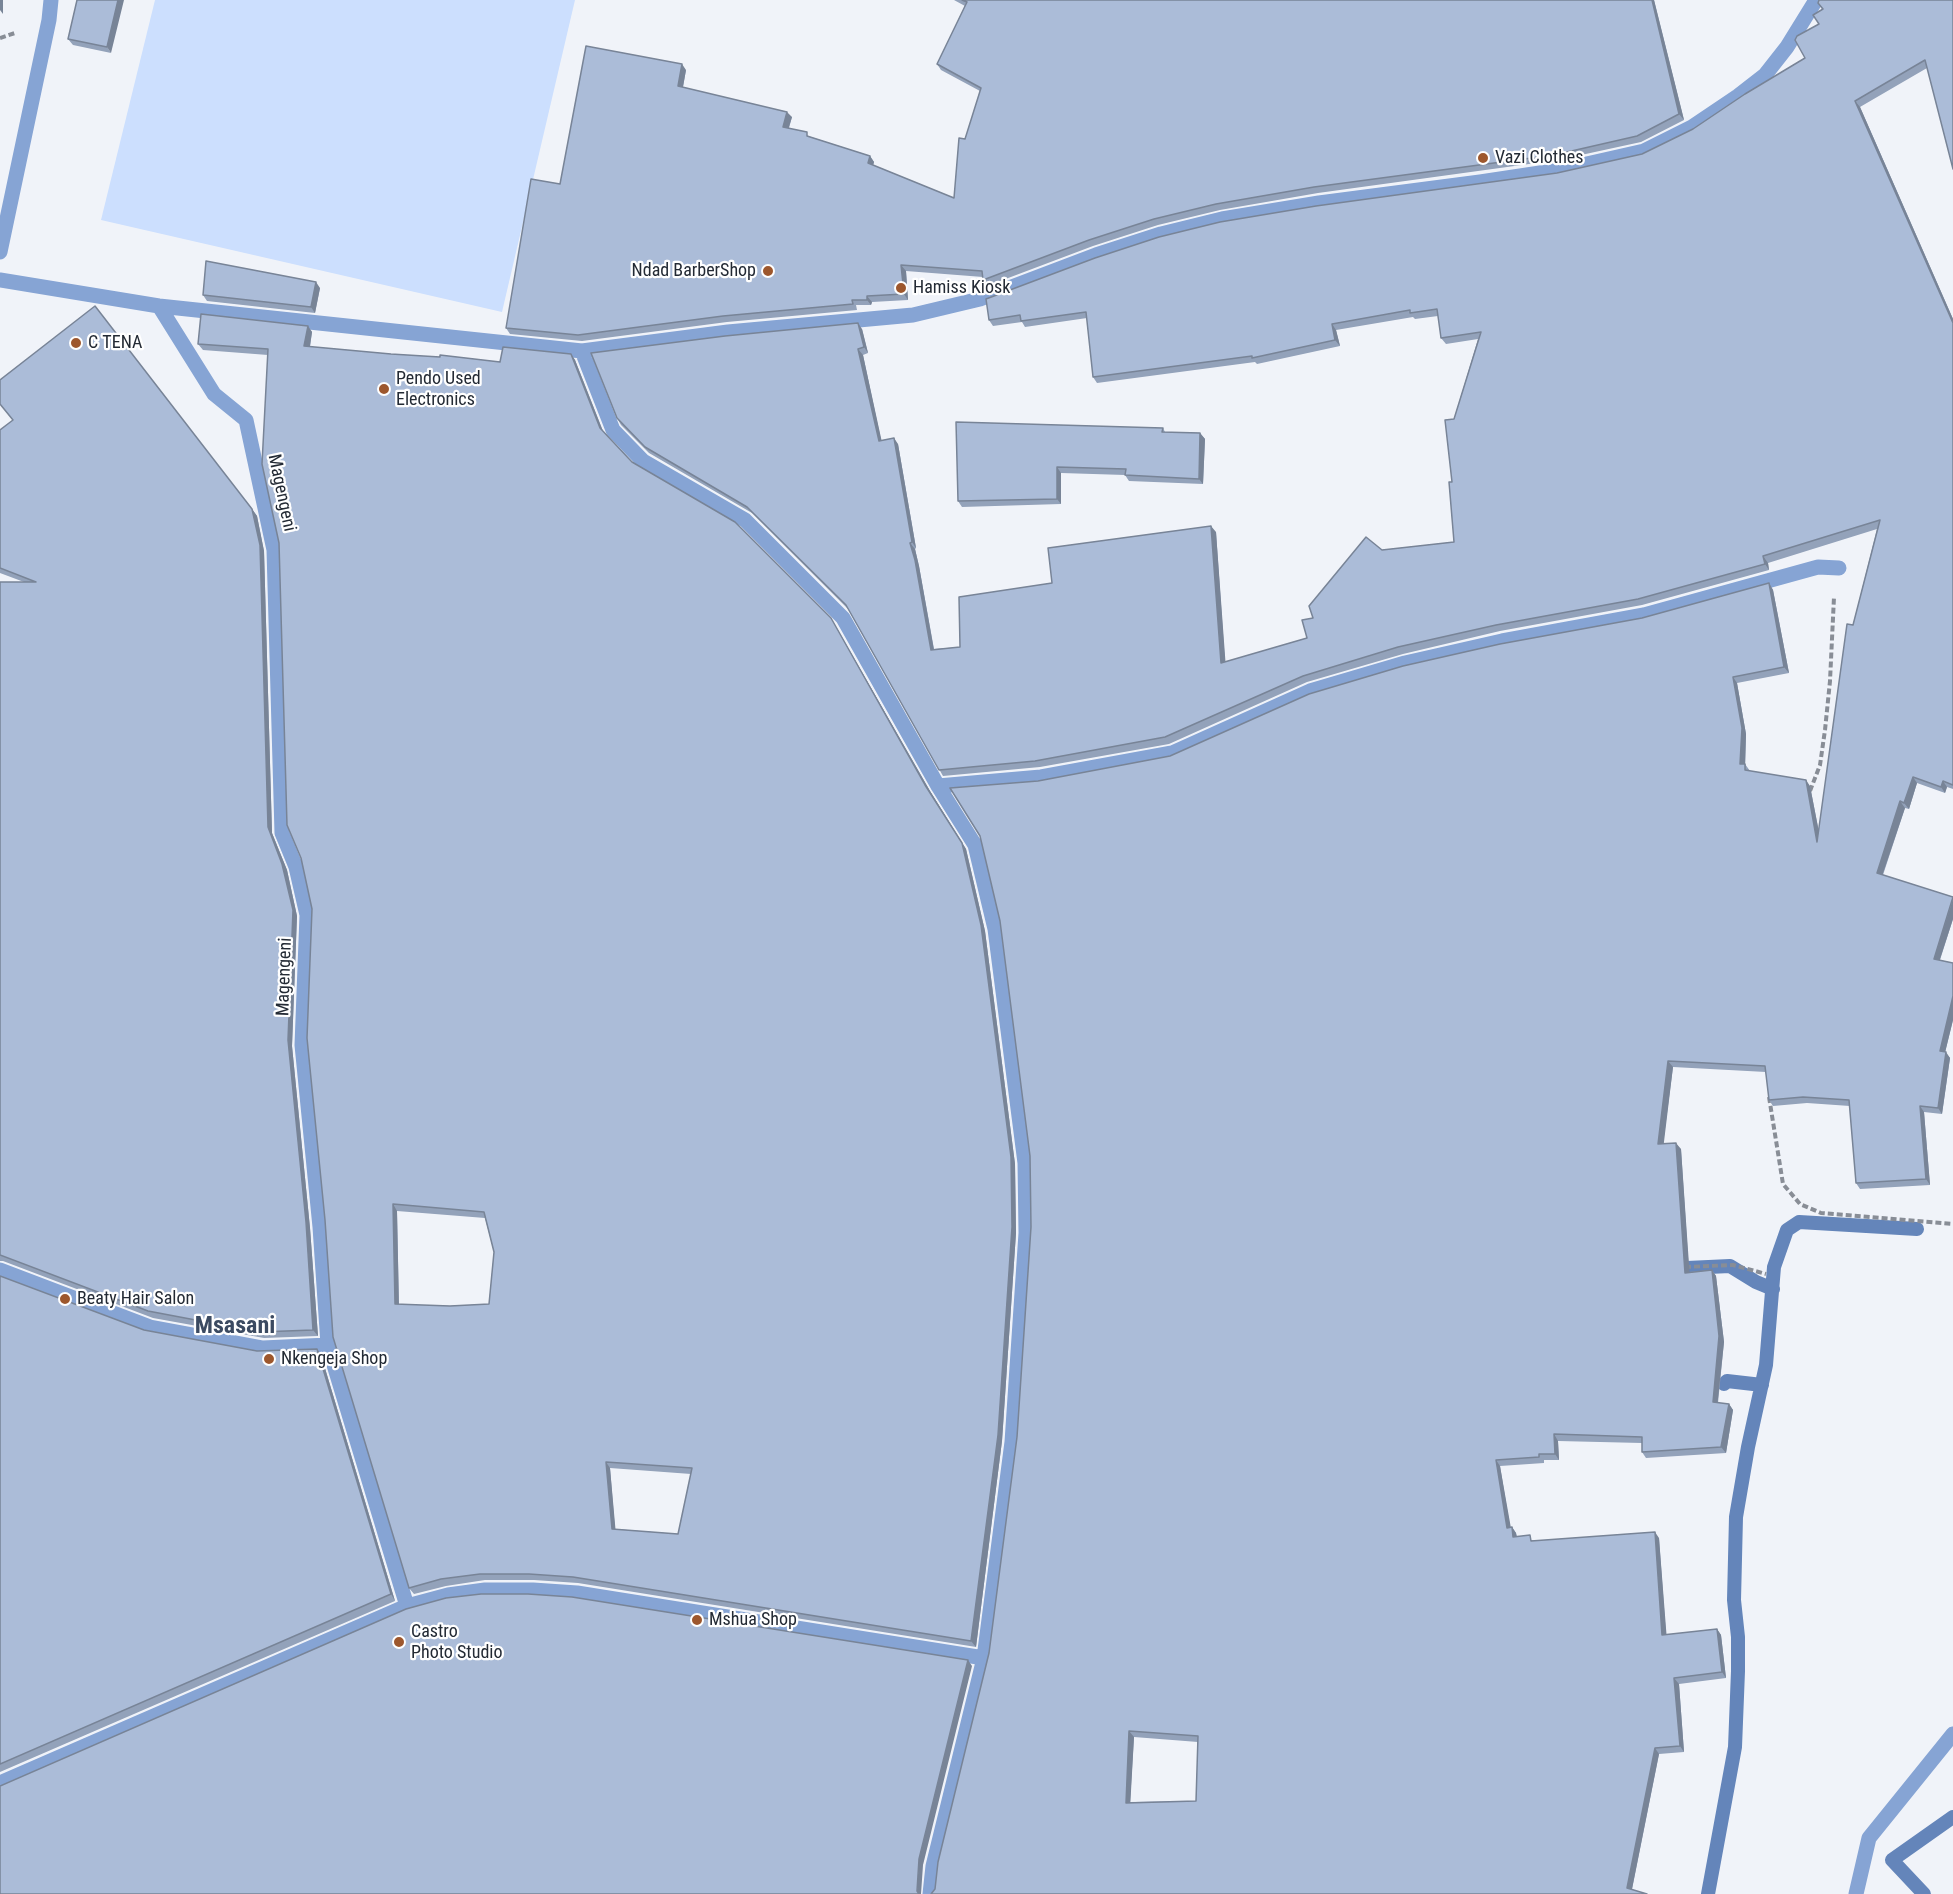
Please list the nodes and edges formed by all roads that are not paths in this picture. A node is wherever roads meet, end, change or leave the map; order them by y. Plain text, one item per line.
1 (51, 0) edge
2 (1816, 0) edge
3 (0, 252) edge
4 (0, 280) edge
5 (159, 306) junction
6 (582, 351) junction
7 (1839, 568) road end
8 (938, 786) junction
9 (0, 1270) edge
10 (328, 1345) junction
11 (407, 1606) junction
12 (984, 1658) junction
13 (1953, 1734) edge
14 (0, 1782) edge
15 (930, 1894) edge
16 (1856, 1894) edge

1 - 3 street
2 - 6 street
4 - 5 street
5 - 6 street
5 - 10 street, Magengeni
6 - 8 street
7 - 8 street
8 - 12 street
9 - 10 street
10 - 11 street, Magengeni
11 - 12 street
11 - 14 street
12 - 15 street
13 - 16 street

